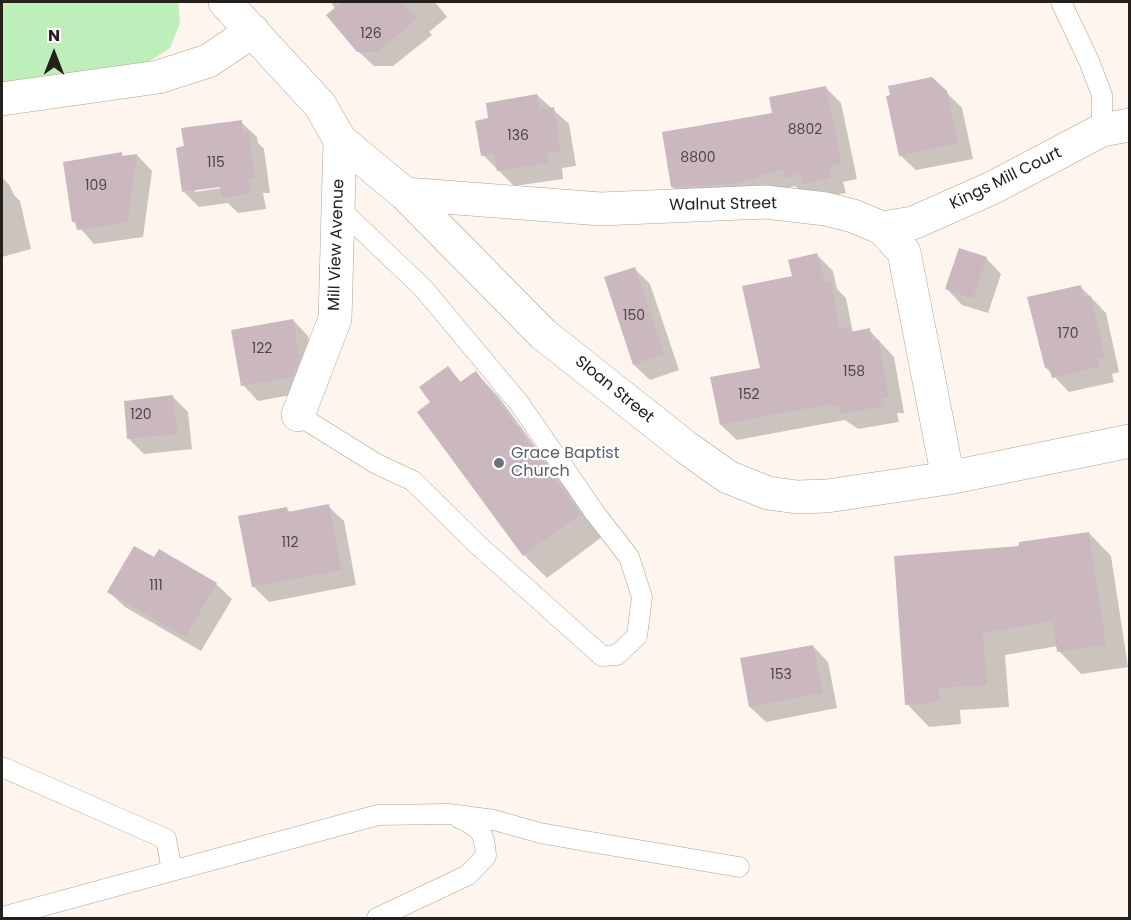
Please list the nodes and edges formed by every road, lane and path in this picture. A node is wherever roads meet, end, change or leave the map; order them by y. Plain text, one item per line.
1 (225, 2) edge
2 (1061, 2) edge
3 (253, 31) junction
4 (2, 99) edge
5 (1116, 128) edge
6 (340, 140) junction
7 (405, 194) junction
8 (338, 207) junction
9 (882, 228) junction
10 (298, 415) joint
11 (1130, 441) edge
12 (948, 478) junction
13 (2, 767) edge
14 (449, 814) junction
15 (739, 867) dead end
16 (172, 871) junction
17 (2, 917) edge
18 (377, 918) edge

1 - 3 street, Sloan Street
2 - 5 lane
3 - 4 street
3 - 6 street, Sloan Street
5 - 9 street, Kings Mill Court
6 - 7 street, Sloan Street
6 - 8 street, Mill View Avenue
7 - 9 street, Walnut Street
7 - 12 street, Sloan Street
8 - 10 street, Mill View Avenue
8 - 10 lane
9 - 12 street, Walnut Street
11 - 12 street, Sloan Street
13 - 16 lane
14 - 15 lane
14 - 16 lane
14 - 18 lane
16 - 17 lane

